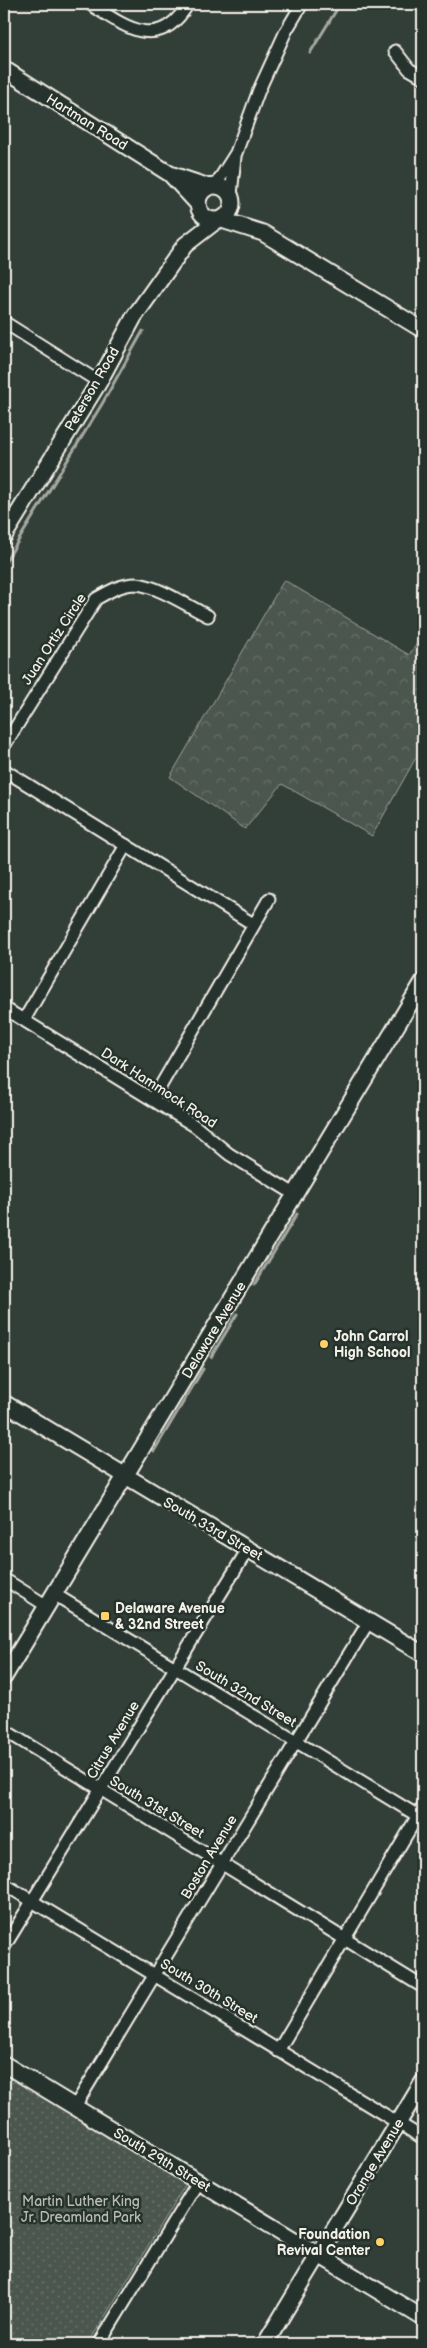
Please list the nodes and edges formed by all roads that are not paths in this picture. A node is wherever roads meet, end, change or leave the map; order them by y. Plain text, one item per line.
1 (90, 4) edge
2 (188, 4) edge
3 (302, 4) edge
4 (395, 50) dead end
5 (4, 69) edge
6 (423, 77) edge
7 (236, 153) junction
8 (170, 174) junction
9 (212, 186) junction
10 (232, 198) junction
11 (198, 207) junction
12 (219, 220) junction
13 (263, 233) junction
14 (185, 245) junction
15 (4, 322) edge
16 (423, 330) edge
17 (98, 382) junction
18 (4, 536) edge
19 (208, 616) dead end
20 (4, 746) edge
21 (4, 770) edge
22 (126, 845) junction
23 (269, 899) dead end
24 (253, 924) junction
25 (423, 982) edge
26 (4, 1008) edge
27 (24, 1020) junction
28 (153, 1099) junction
29 (296, 1195) junction
30 (4, 1403) edge
31 (124, 1476) junction
32 (248, 1549) junction
33 (4, 1579) edge
34 (51, 1600) junction
35 (369, 1621) junction
36 (423, 1654) edge
37 (173, 1668) junction
38 (4, 1677) edge
39 (4, 1730) edge
40 (296, 1742) junction
41 (100, 1790) junction
42 (422, 1814) edge
43 (223, 1864) junction
44 (4, 1884) edge
45 (31, 1901) junction
46 (344, 1939) junction
47 (4, 1947) edge
48 (154, 1976) junction
49 (423, 1986) edge
50 (278, 2050) junction
51 (4, 2064) edge
52 (423, 2082) edge
53 (74, 2108) junction
54 (398, 2123) junction
55 (423, 2138) edge
56 (198, 2182) junction
57 (320, 2254) junction
58 (423, 2318) edge
59 (98, 2344) edge
60 (265, 2344) edge

1 - 2 street
3 - 7 street
4 - 6 street
5 - 8 street, Hartman Road
7 - 9 street
7 - 10 street
8 - 9 street, Hartman Road
8 - 11 street, Hartman Road
9 - 10 street
9 - 11 street
10 - 12 street
10 - 13 street
11 - 12 street
11 - 14 street, Peterson Road
12 - 13 street
12 - 14 street, Peterson Road
13 - 16 street
14 - 17 street, Peterson Road
15 - 17 street
17 - 18 street, Peterson Road
19 - 20 street, Juan Ortiz Circle
21 - 22 street
22 - 24 street
22 - 27 street
23 - 24 street
24 - 28 street
25 - 29 street, Delaware Avenue
26 - 27 street, Dark Hammock Road
27 - 28 street, Dark Hammock Road
28 - 29 street, Dark Hammock Road
29 - 31 street, Delaware Avenue
30 - 31 street, South 33rd Street
31 - 32 street, South 33rd Street
31 - 34 street, Delaware Avenue
32 - 35 street, South 33rd Street
32 - 37 street, Citrus Avenue
33 - 34 street, South 32nd Street
34 - 37 street, South 32nd Street
34 - 38 street, Delaware Avenue
35 - 36 street, South 33rd Street
35 - 40 street, Boston Avenue
37 - 40 street, South 32nd Street
37 - 41 street, Citrus Avenue
39 - 41 street, South 31st Street
40 - 42 street, South 32nd Street
40 - 43 street, Boston Avenue
41 - 43 street, South 31st Street
41 - 45 street, Citrus Avenue
42 - 46 street
43 - 46 street, South 31st Street
43 - 48 street, Boston Avenue
44 - 45 street, South 30th Street
45 - 47 street, Citrus Avenue
45 - 48 street, South 30th Street
46 - 49 street, South 31st Street
46 - 50 street
48 - 50 street, South 30th Street
48 - 53 street, Boston Avenue
50 - 54 street, South 30th Street
51 - 53 street, South 29th Street
52 - 54 street, Orange Avenue
53 - 56 street, South 29th Street
54 - 55 street, South 30th Street
54 - 57 street, Orange Avenue
56 - 57 street, South 29th Street
56 - 59 street
57 - 58 street, South 29th Street
57 - 60 street, Orange Avenue

